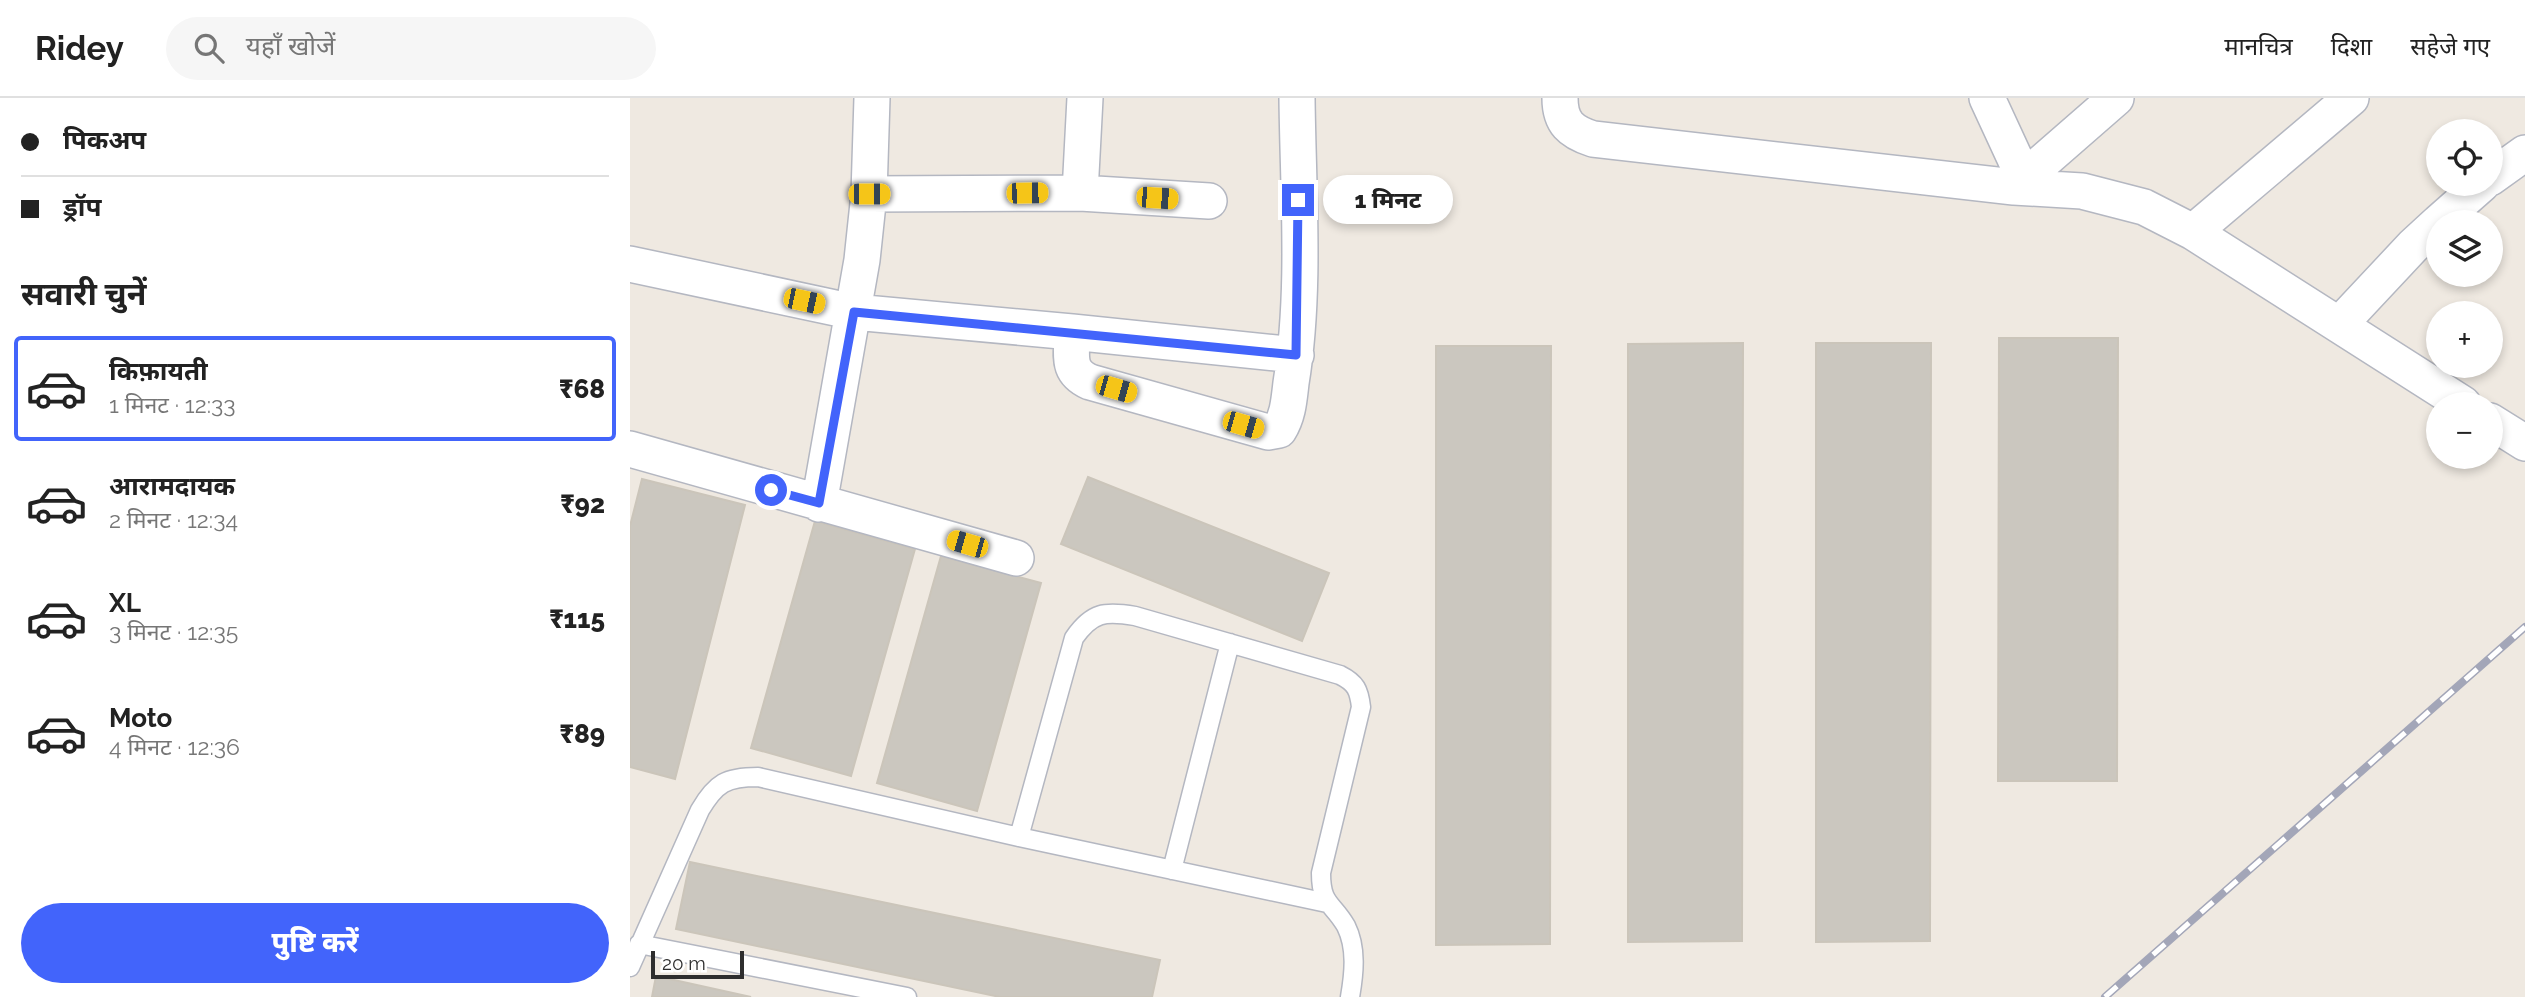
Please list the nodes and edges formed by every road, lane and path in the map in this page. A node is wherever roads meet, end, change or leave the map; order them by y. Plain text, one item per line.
1 (872, 98) edge
2 (1086, 98) edge
3 (1297, 98) edge
4 (1560, 98) edge
5 (1986, 98) edge
6 (2116, 98) edge
7 (2351, 98) edge
8 (2525, 153) edge
9 (2503, 169) edge
10 (2019, 182) junction
11 (1080, 193) junction
12 (869, 194) junction
13 (2468, 196) edge
14 (1209, 201) dead end
15 (2453, 210) edge
16 (2193, 232) junction
17 (2426, 234) edge
18 (630, 264) edge
19 (854, 312) junction
20 (2339, 325) junction
21 (1072, 332) junction
22 (1296, 355) junction
23 (2444, 392) edge
24 (2503, 429) edge
25 (2524, 441) edge
26 (630, 449) edge
27 (819, 503) junction
28 (1016, 558) dead end
29 (1230, 643) junction
30 (1019, 837) junction
31 (1172, 870) junction
32 (1327, 904) junction
33 (639, 944) junction
34 (630, 967) edge
35 (906, 997) edge
36 (1350, 997) edge

1 - 12 street
2 - 11 street
3 - 22 street
4 - 10 street
5 - 10 street
6 - 10 street
7 - 16 street
8 - 9 street
10 - 16 street
11 - 12 street
11 - 14 street
12 - 19 street
13 - 15 street
16 - 20 street
17 - 20 street
18 - 19 street
19 - 21 street
19 - 27 street
20 - 23 street
21 - 22 street
21 - 22 street
24 - 25 street
26 - 27 street
27 - 28 street
29 - 30 lane
29 - 31 lane
29 - 32 lane
30 - 31 lane
30 - 33 lane
31 - 32 lane
32 - 36 lane
33 - 34 lane
33 - 35 lane

